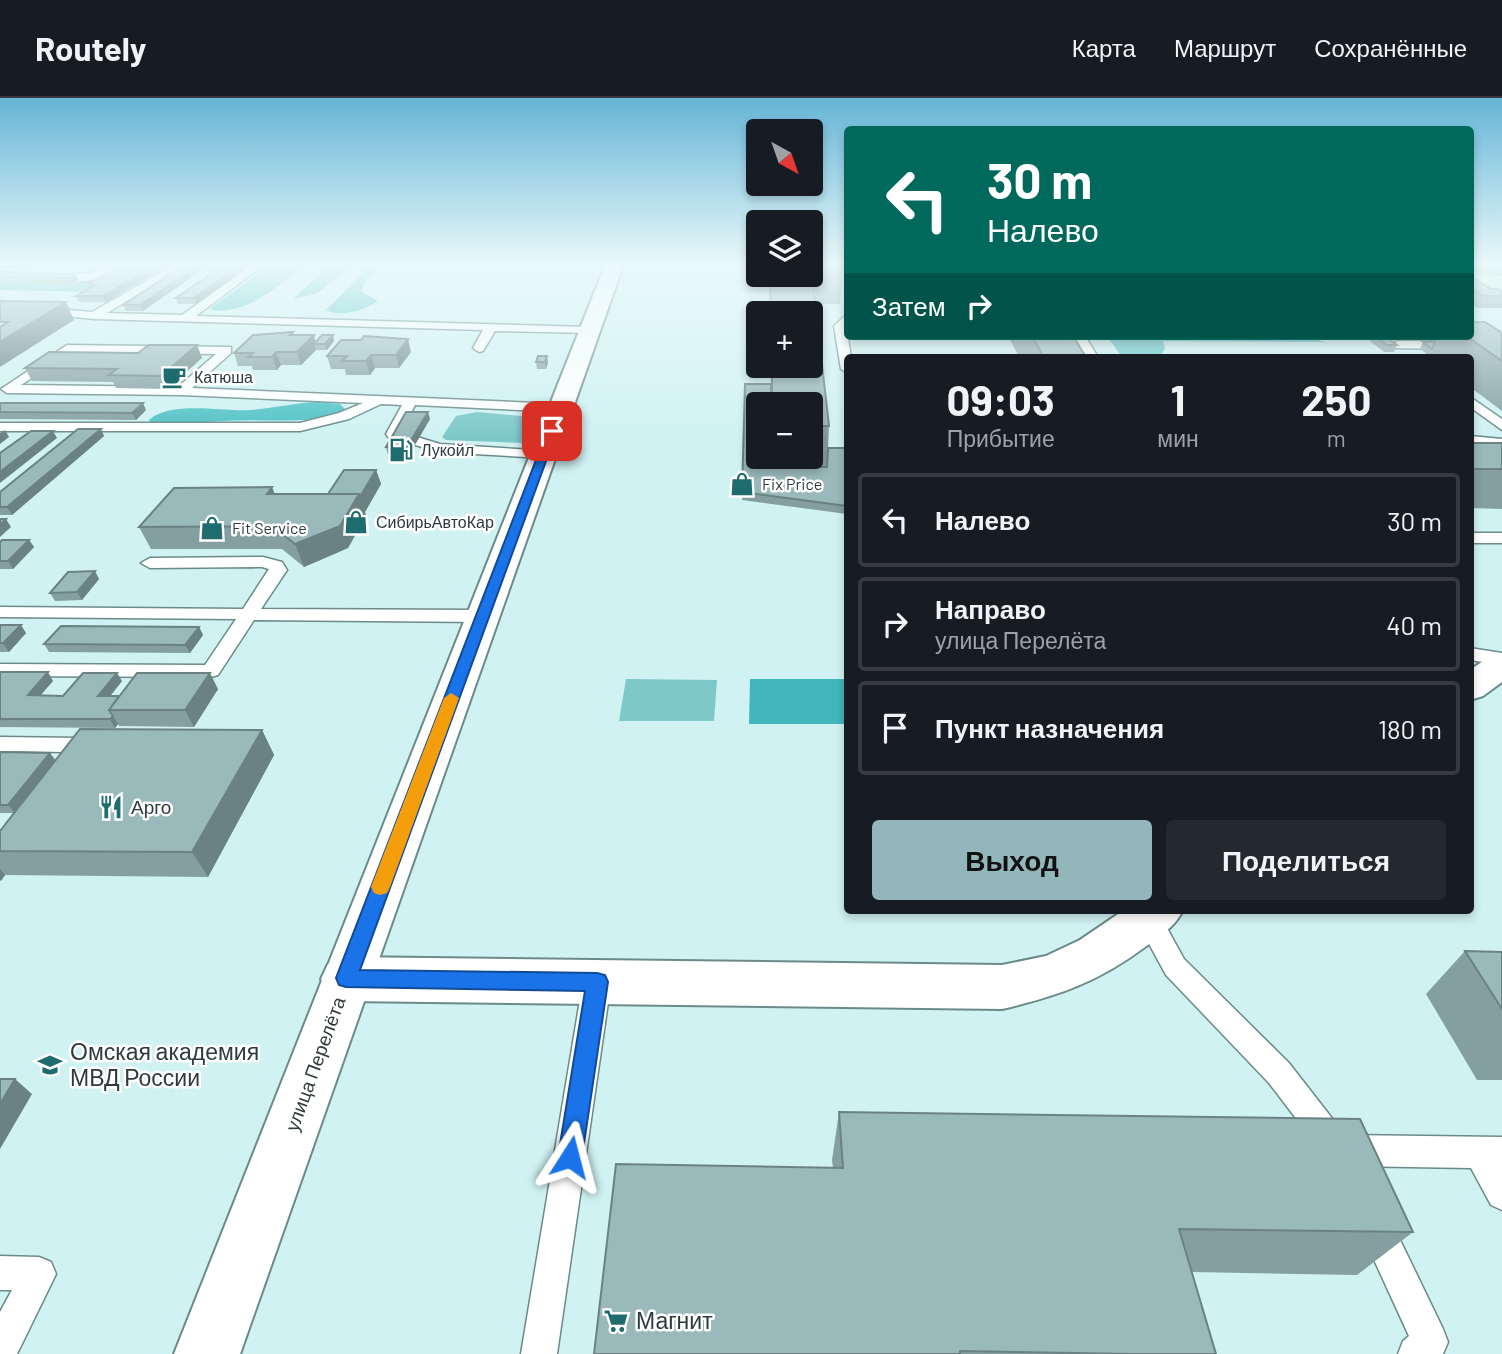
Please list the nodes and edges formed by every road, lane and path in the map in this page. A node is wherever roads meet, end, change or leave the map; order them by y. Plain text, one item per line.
1 (284, 322) edge
2 (593, 322) edge
3 (843, 322) edge
4 (491, 327) junction
5 (590, 330) junction
6 (1390, 340) edge
7 (1397, 345) junction
8 (1462, 345) dead end
9 (479, 348) dead end
10 (845, 354) edge
11 (1408, 354) edge
12 (181, 391) junction
13 (383, 400) junction
14 (411, 401) junction
15 (1474, 404) edge
16 (560, 408) junction
17 (1502, 426) edge
18 (0, 427) edge
19 (1474, 440) edge
20 (1502, 443) edge
21 (543, 454) junction
22 (1474, 538) edge
23 (1502, 538) edge
24 (150, 563) dead end
25 (0, 612) edge
26 (250, 614) junction
27 (482, 616) junction
28 (1474, 655) edge
29 (1502, 659) edge
30 (1502, 665) edge
31 (0, 670) edge
32 (1474, 685) edge
33 (0, 744) edge
34 (57, 778) edge
35 (1154, 914) edge
36 (346, 978) junction
37 (597, 982) junction
38 (1491, 1152) edge
39 (1351, 1174) junction
40 (1502, 1194) edge
41 (0, 1273) edge
42 (0, 1349) edge
43 (1427, 1350) edge
44 (207, 1354) edge
45 (539, 1354) edge

1 - 4 lane
2 - 5 main road, улица Перелёта
3 - 10 lane
4 - 5 lane
4 - 9 lane
5 - 16 main road, улица Перелёта
6 - 7 lane
7 - 8 lane
7 - 11 lane
12 - 12 lane
12 - 13 lane
13 - 14 lane
13 - 18 lane
14 - 16 lane
14 - 21 lane
15 - 17 lane
16 - 21 main road, улица Перелёта
19 - 20 lane
21 - 27 main road, улица Перелёта
22 - 23 lane
24 - 26 lane
25 - 26 lane
26 - 27 lane
26 - 31 lane
27 - 36 main road, улица Перелёта
28 - 29 lane
30 - 32 main road
33 - 34 lane
35 - 37 main road
35 - 39 lane
36 - 37 main road
36 - 44 main road, улица Перелёта
37 - 45 lane
38 - 39 lane
38 - 40 lane
39 - 43 lane
41 - 42 lane

